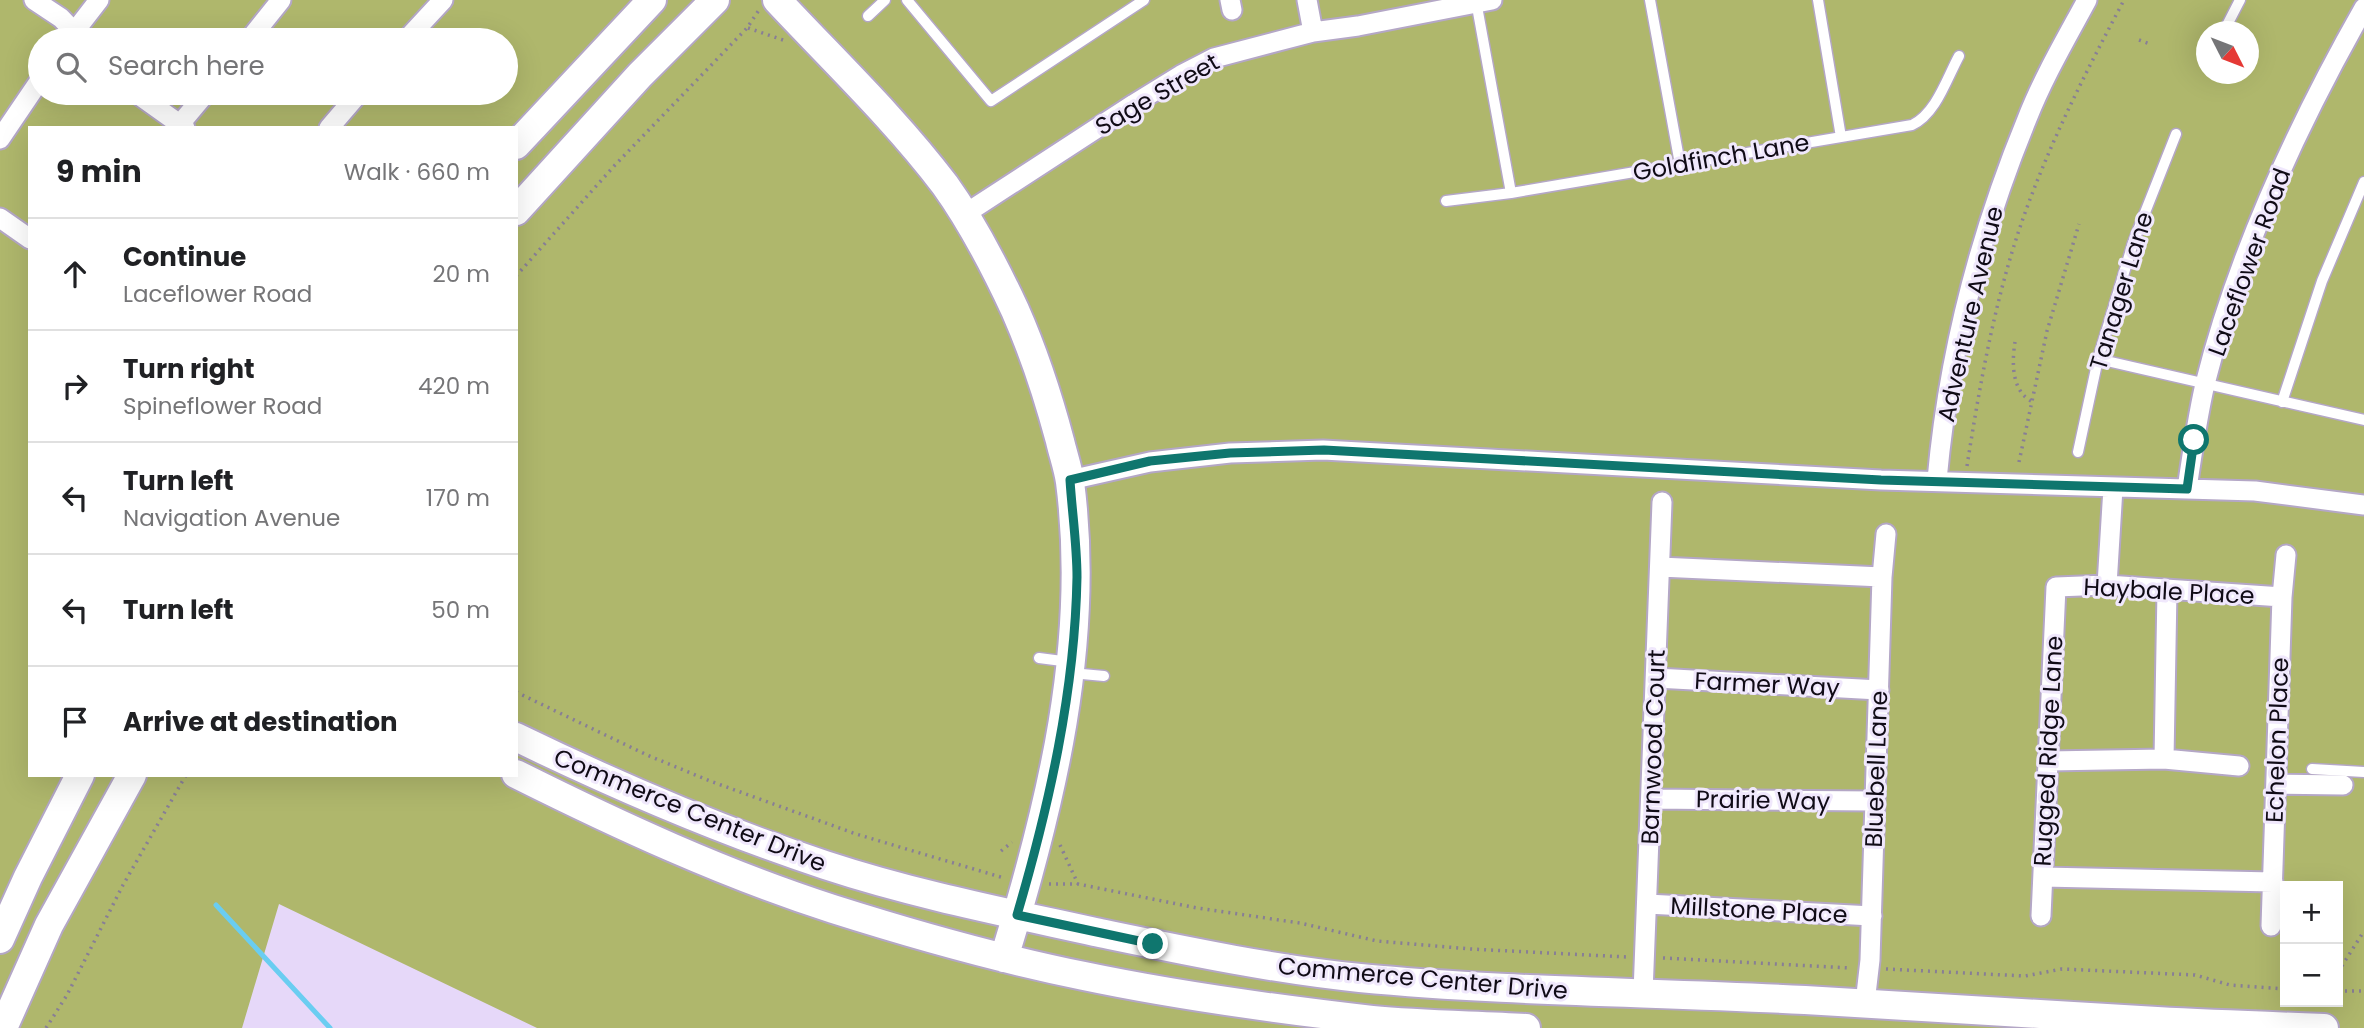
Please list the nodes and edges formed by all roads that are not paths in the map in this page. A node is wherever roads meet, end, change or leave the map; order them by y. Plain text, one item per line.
1 (34, 0) edge
2 (99, 0) edge
3 (281, 0) edge
4 (443, 0) edge
5 (652, 0) edge
6 (715, 0) edge
7 (885, 0) edge
8 (907, 0) edge
9 (1144, 0) edge
10 (1307, 0) edge
11 (1650, 0) edge
12 (1818, 0) edge
13 (2087, 0) edge
14 (2239, 0) edge
15 (1481, 1) edge
16 (769, 4) edge
17 (2364, 8) edge
18 (868, 16) dead end
19 (2229, 21) edge
20 (68, 28) edge
21 (81, 28) edge
22 (258, 28) edge
23 (417, 28) edge
24 (1313, 32) junction
25 (1959, 56) dead end
26 (28, 98) edge
27 (153, 105) edge
28 (198, 105) edge
29 (349, 105) edge
30 (183, 126) edge
31 (331, 126) edge
32 (2176, 134) dead end
33 (1841, 137) junction
34 (0, 139) edge
35 (518, 143) edge
36 (1680, 164) junction
37 (2364, 182) edge
38 (1511, 193) junction
39 (1446, 201) dead end
40 (518, 209) edge
41 (965, 214) junction
42 (0, 218) edge
43 (28, 238) edge
44 (2098, 359) junction
45 (2205, 384) junction
46 (2282, 401) junction
47 (2364, 420) edge
48 (2078, 452) dead end
49 (1070, 480) junction
50 (1937, 480) junction
51 (2113, 488) junction
52 (2187, 489) junction
53 (1662, 502) dead end
54 (2364, 505) edge
55 (1885, 534) dead end
56 (2286, 555) dead end
57 (1660, 567) junction
58 (1882, 577) junction
59 (2107, 585) junction
60 (2056, 587) joint
61 (2167, 590) junction
62 (2282, 597) junction
63 (1039, 658) dead end
64 (1071, 667) junction
65 (1104, 676) dead end
66 (1656, 678) junction
67 (1879, 690) junction
68 (518, 738) edge
69 (2164, 759) junction
70 (2048, 761) junction
71 (2239, 766) dead end
72 (2312, 769) dead end
73 (2364, 772) edge
74 (518, 775) edge
75 (79, 777) edge
76 (131, 777) edge
77 (2276, 784) junction
78 (2343, 785) dead end
79 (1651, 799) junction
80 (1875, 801) junction
81 (2043, 877) junction
82 (2273, 882) junction
83 (1647, 904) junction
84 (1017, 915) junction
85 (1872, 916) junction
86 (2041, 916) dead end
87 (2271, 926) dead end
88 (0, 939) edge
89 (1004, 958) junction
90 (1643, 993) junction
91 (1865, 1003) junction
92 (3, 1028) edge
93 (1526, 1028) edge
94 (2324, 1028) edge

1 - 20 street
2 - 21 street
3 - 22 street
4 - 23 street
5 - 35 main road
6 - 40 main road
7 - 18 lane
8 - 9 lane
10 - 24 street
11 - 36 lane
12 - 33 lane
13 - 50 street, Adventure Avenue
14 - 19 lane
15 - 24 street, Sage Street
15 - 38 lane
16 - 41 main road
17 - 45 street, Laceflower Road
24 - 41 street, Sage Street
25 - 33 lane, Goldfinch Lane
26 - 34 street
27 - 30 street
28 - 30 street
29 - 31 street
32 - 44 lane, Tanager Lane
33 - 36 lane, Goldfinch Lane
36 - 38 lane, Goldfinch Lane
37 - 46 lane
38 - 39 lane, Goldfinch Lane
41 - 49 main road
42 - 43 street
44 - 45 lane
44 - 48 lane, Tanager Lane
45 - 46 lane
45 - 52 street, Laceflower Road
46 - 47 lane
49 - 50 street
49 - 64 main road
50 - 51 street
51 - 52 street
51 - 59 street
52 - 54 street
53 - 57 street, Barnwood Court
55 - 58 street, Bluebell Lane
56 - 62 street, Echelon Place
57 - 58 street
57 - 66 street, Barnwood Court
58 - 67 street, Bluebell Lane
59 - 60 street, Haybale Place
59 - 61 street, Haybale Place
60 - 70 street, Rugged Ridge Lane
61 - 62 street, Haybale Place
61 - 69 street
62 - 77 street, Echelon Place
63 - 64 lane
64 - 65 lane
64 - 84 main road
66 - 67 street, Farmer Way
66 - 79 street, Barnwood Court
67 - 80 street, Bluebell Lane
68 - 84 main road, Commerce Center Drive
69 - 70 street
69 - 71 street
70 - 81 street, Rugged Ridge Lane
72 - 73 lane
74 - 89 main road, Commerce Center Drive
75 - 88 main road
76 - 92 main road
77 - 78 street
77 - 82 street, Echelon Place
79 - 80 street, Prairie Way
79 - 83 street, Barnwood Court
80 - 85 street, Bluebell Lane
81 - 82 street
81 - 86 street, Rugged Ridge Lane
82 - 87 street, Echelon Place
83 - 85 street, Millstone Place
83 - 90 street, Barnwood Court
84 - 89 main road
84 - 90 main road, Commerce Center Drive
85 - 91 street, Bluebell Lane
89 - 93 main road, Commerce Center Drive
90 - 91 main road, Commerce Center Drive
91 - 94 main road, Commerce Center Drive

